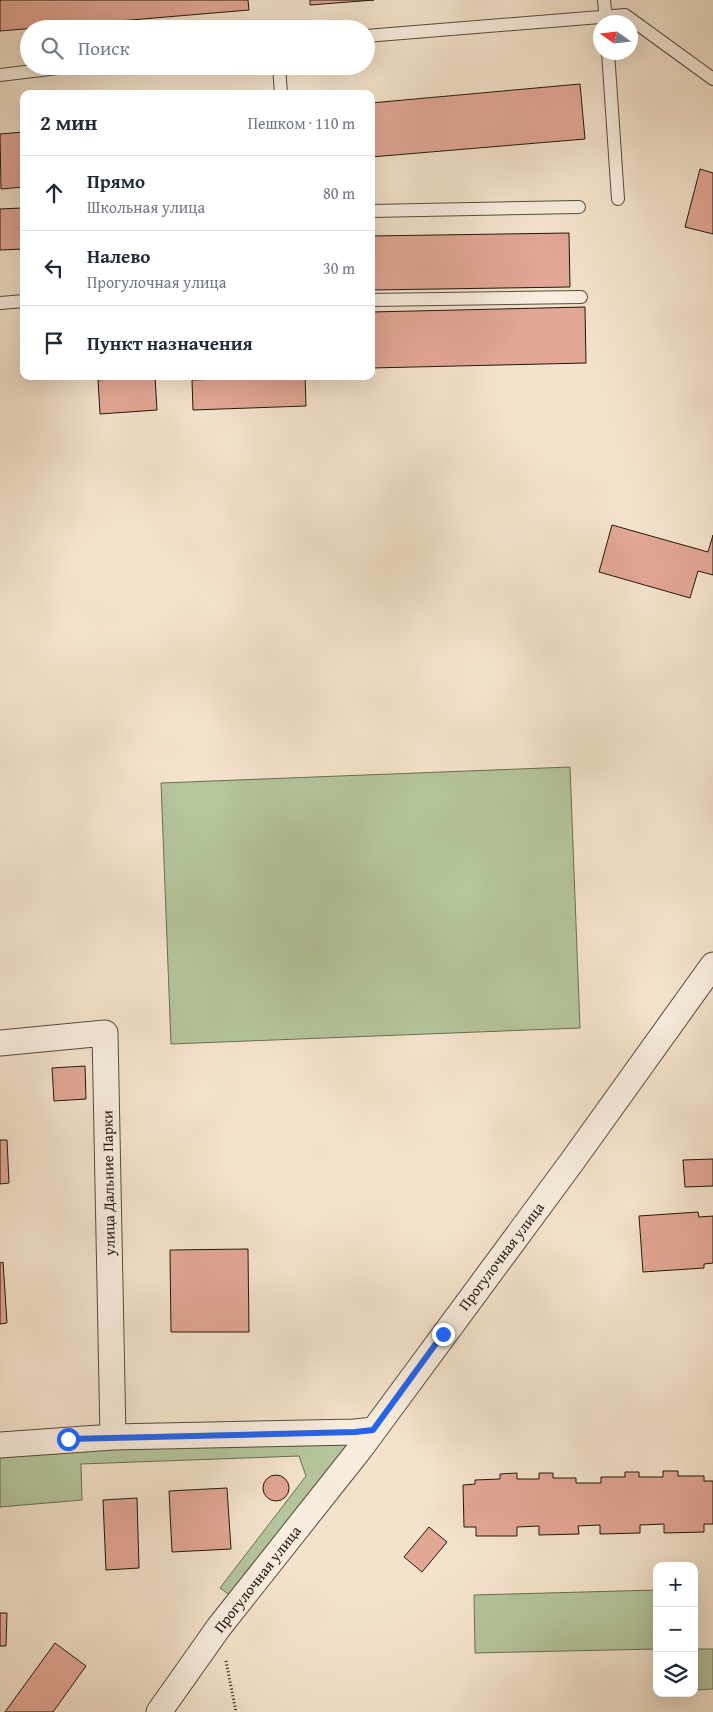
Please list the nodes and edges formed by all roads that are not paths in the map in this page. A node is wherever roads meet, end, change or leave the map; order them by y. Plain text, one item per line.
1 (604, 0) edge
2 (606, 15) edge
3 (593, 21) edge
4 (638, 24) edge
5 (375, 35) edge
6 (609, 60) edge
7 (20, 73) edge
8 (0, 75) edge
9 (280, 75) edge
10 (713, 79) edge
11 (281, 90) edge
12 (618, 199) dead end
13 (579, 207) dead end
14 (375, 211) edge
15 (581, 297) dead end
16 (375, 300) edge
17 (20, 302) edge
18 (0, 303) edge
19 (713, 965) edge
20 (0, 1042) edge
21 (373, 1430) junction
22 (113, 1437) junction
23 (0, 1445) edge
24 (160, 1712) edge

1 - 2 lane
3 - 5 lane
4 - 10 lane
6 - 12 lane
7 - 8 lane
9 - 11 lane
13 - 14 lane
15 - 16 lane
17 - 18 lane
19 - 21 street, Прогулочная улица
20 - 22 street, улица Дальние Парки
21 - 22 street
21 - 24 street, Прогулочная улица
22 - 23 street

